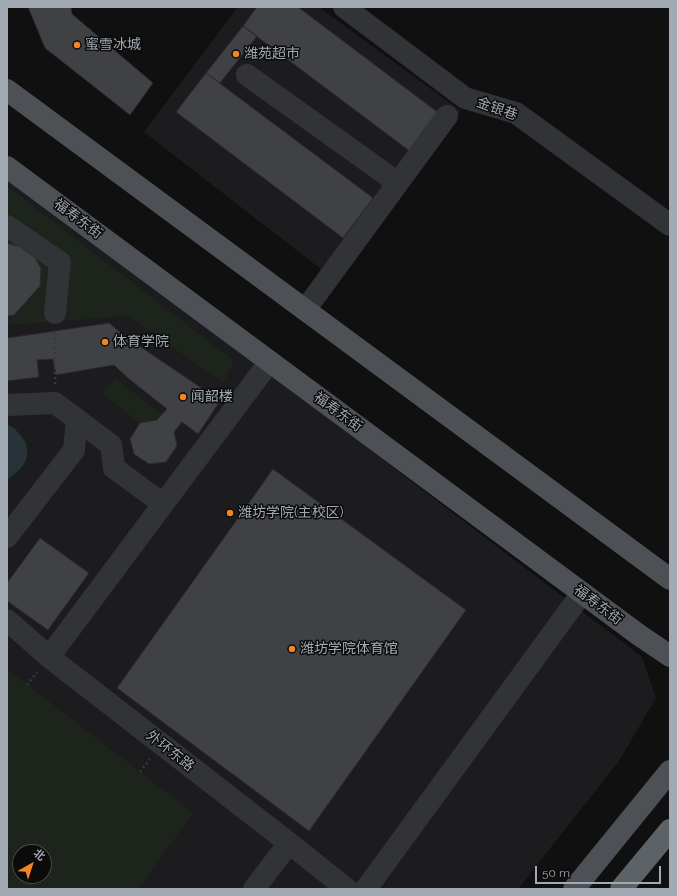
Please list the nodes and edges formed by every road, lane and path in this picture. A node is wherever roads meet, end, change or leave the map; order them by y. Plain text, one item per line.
1 (344, 7) edge
2 (247, 75) dead end
3 (7, 90) edge
4 (447, 116) dead end
5 (7, 167) edge
6 (398, 183) junction
7 (670, 225) edge
8 (7, 226) edge
9 (305, 310) junction
10 (55, 313) joint
11 (268, 361) junction
12 (55, 403) junction
13 (7, 405) edge
14 (77, 419) junction
15 (163, 504) junction
16 (7, 537) edge
17 (670, 579) edge
18 (582, 593) junction
19 (7, 620) edge
20 (670, 656) edge
21 (49, 658) junction
22 (670, 771) edge
23 (670, 830) edge
24 (289, 843) junction
25 (254, 889) edge
26 (347, 889) edge
27 (366, 889) edge
28 (574, 889) edge
29 (621, 889) edge

1 - 7 street, 金银巷
2 - 6 street
3 - 9 main road
4 - 6 street
5 - 11 main road, 福寿东街
6 - 9 street
8 - 10 street
9 - 17 main road
10 - 12 path
11 - 15 street
11 - 18 main road, 福寿东街
12 - 13 street
12 - 14 street
14 - 15 street
14 - 16 street
15 - 21 street
18 - 20 main road, 福寿东街
18 - 27 street
19 - 21 street, 外环东路
21 - 24 street, 外环东路
22 - 28 main road
23 - 29 highway
24 - 25 street
24 - 26 street, 外环东路

